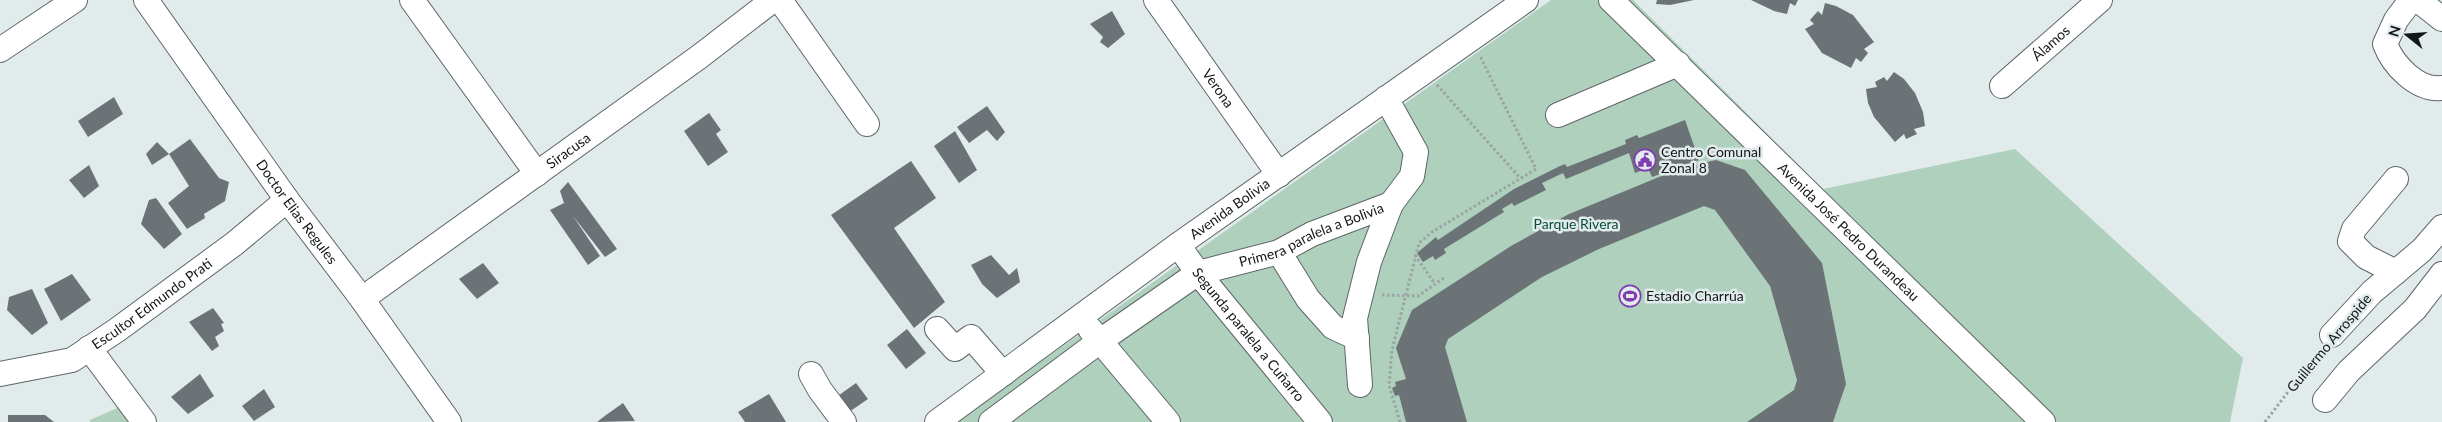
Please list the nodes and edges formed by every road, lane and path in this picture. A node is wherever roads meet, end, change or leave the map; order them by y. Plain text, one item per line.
1 (76, 0) edge
2 (146, 0) edge
3 (412, 0) edge
4 (773, 0) edge
5 (780, 0) edge
6 (1156, 0) edge
7 (1526, 0) edge
8 (1611, 0) edge
9 (2100, 0) edge
10 (2411, 0) edge
11 (2418, 0) edge
12 (2442, 19) edge
13 (1471, 39) junction
14 (0, 50) edge
15 (1678, 64) junction
16 (1425, 71) junction
17 (2002, 86) dead end
18 (2442, 88) edge
19 (1386, 98) junction
20 (1558, 115) dead end
21 (867, 124) dead end
22 (537, 174) junction
23 (1279, 175) junction
24 (1520, 178) junction
25 (2396, 179) dead end
26 (287, 200) junction
27 (1391, 204) junction
28 (2442, 227) edge
29 (1178, 244) junction
30 (1279, 252) junction
31 (1414, 254) junction
32 (2396, 272) junction
33 (1198, 273) junction
34 (2442, 274) edge
35 (1445, 277) dead end
36 (1435, 284) junction
37 (1361, 294) junction
38 (1405, 296) junction
39 (362, 300) junction
40 (1081, 318) junction
41 (937, 329) dead end
42 (2332, 335) joint
43 (1357, 338) junction
44 (1100, 341) junction
45 (89, 348) junction
46 (0, 374) edge
47 (811, 374) dead end
48 (1003, 374) junction
49 (1360, 385) dead end
50 (2325, 400) dead end
51 (144, 422) edge
52 (449, 422) edge
53 (844, 422) edge
54 (937, 422) edge
55 (991, 422) edge
56 (1168, 422) edge
57 (1320, 422) edge
58 (1400, 422) edge
59 (2043, 422) edge
60 (2265, 422) edge

1 - 14 street
2 - 26 street, Doctor Elias Regules
3 - 22 street
4 - 22 street, Siracusa
5 - 21 street
6 - 23 street, Verona
7 - 13 street, Avenida Bolivia
8 - 15 street, Avenida José Pedro Durandeau
9 - 17 street, Álamos
10 - 18 street
11 - 12 street
13 - 16 street, Avenida Bolivia
13 - 24 path
15 - 20 street
15 - 59 street, Avenida José Pedro Durandeau
16 - 19 street, Avenida Bolivia
16 - 24 path
19 - 23 street, Avenida Bolivia
19 - 27 street, Primera paralela a Bolivia
22 - 39 street, Siracusa
23 - 29 street, Avenida Bolivia
24 - 31 path
25 - 32 street
26 - 39 street, Doctor Elias Regules
26 - 45 street, Escultor Edmundo Prati
27 - 30 street, Primera paralela a Bolivia
27 - 37 street
28 - 32 street, Guillermo Arrospide
29 - 33 street, Segunda paralela a Cuñarro
29 - 40 street, Avenida Bolivia
30 - 33 street, Primera paralela a Bolivia
30 - 43 street
31 - 36 path
31 - 38 path
32 - 42 street, Guillermo Arrospide
33 - 44 street
33 - 57 street, Segunda paralela a Cuñarro
34 - 50 street
35 - 36 path
36 - 38 path
37 - 38 path
37 - 43 street
38 - 58 path
39 - 52 street, Doctor Elias Regules
40 - 44 street
40 - 48 street, Avenida Bolivia
41 - 48 street
42 - 60 path, Guillermo Arrospide
43 - 49 street
44 - 55 street
44 - 56 street
45 - 46 street, Escultor Edmundo Prati
45 - 51 street
47 - 53 street
48 - 54 street, Avenida Bolivia

